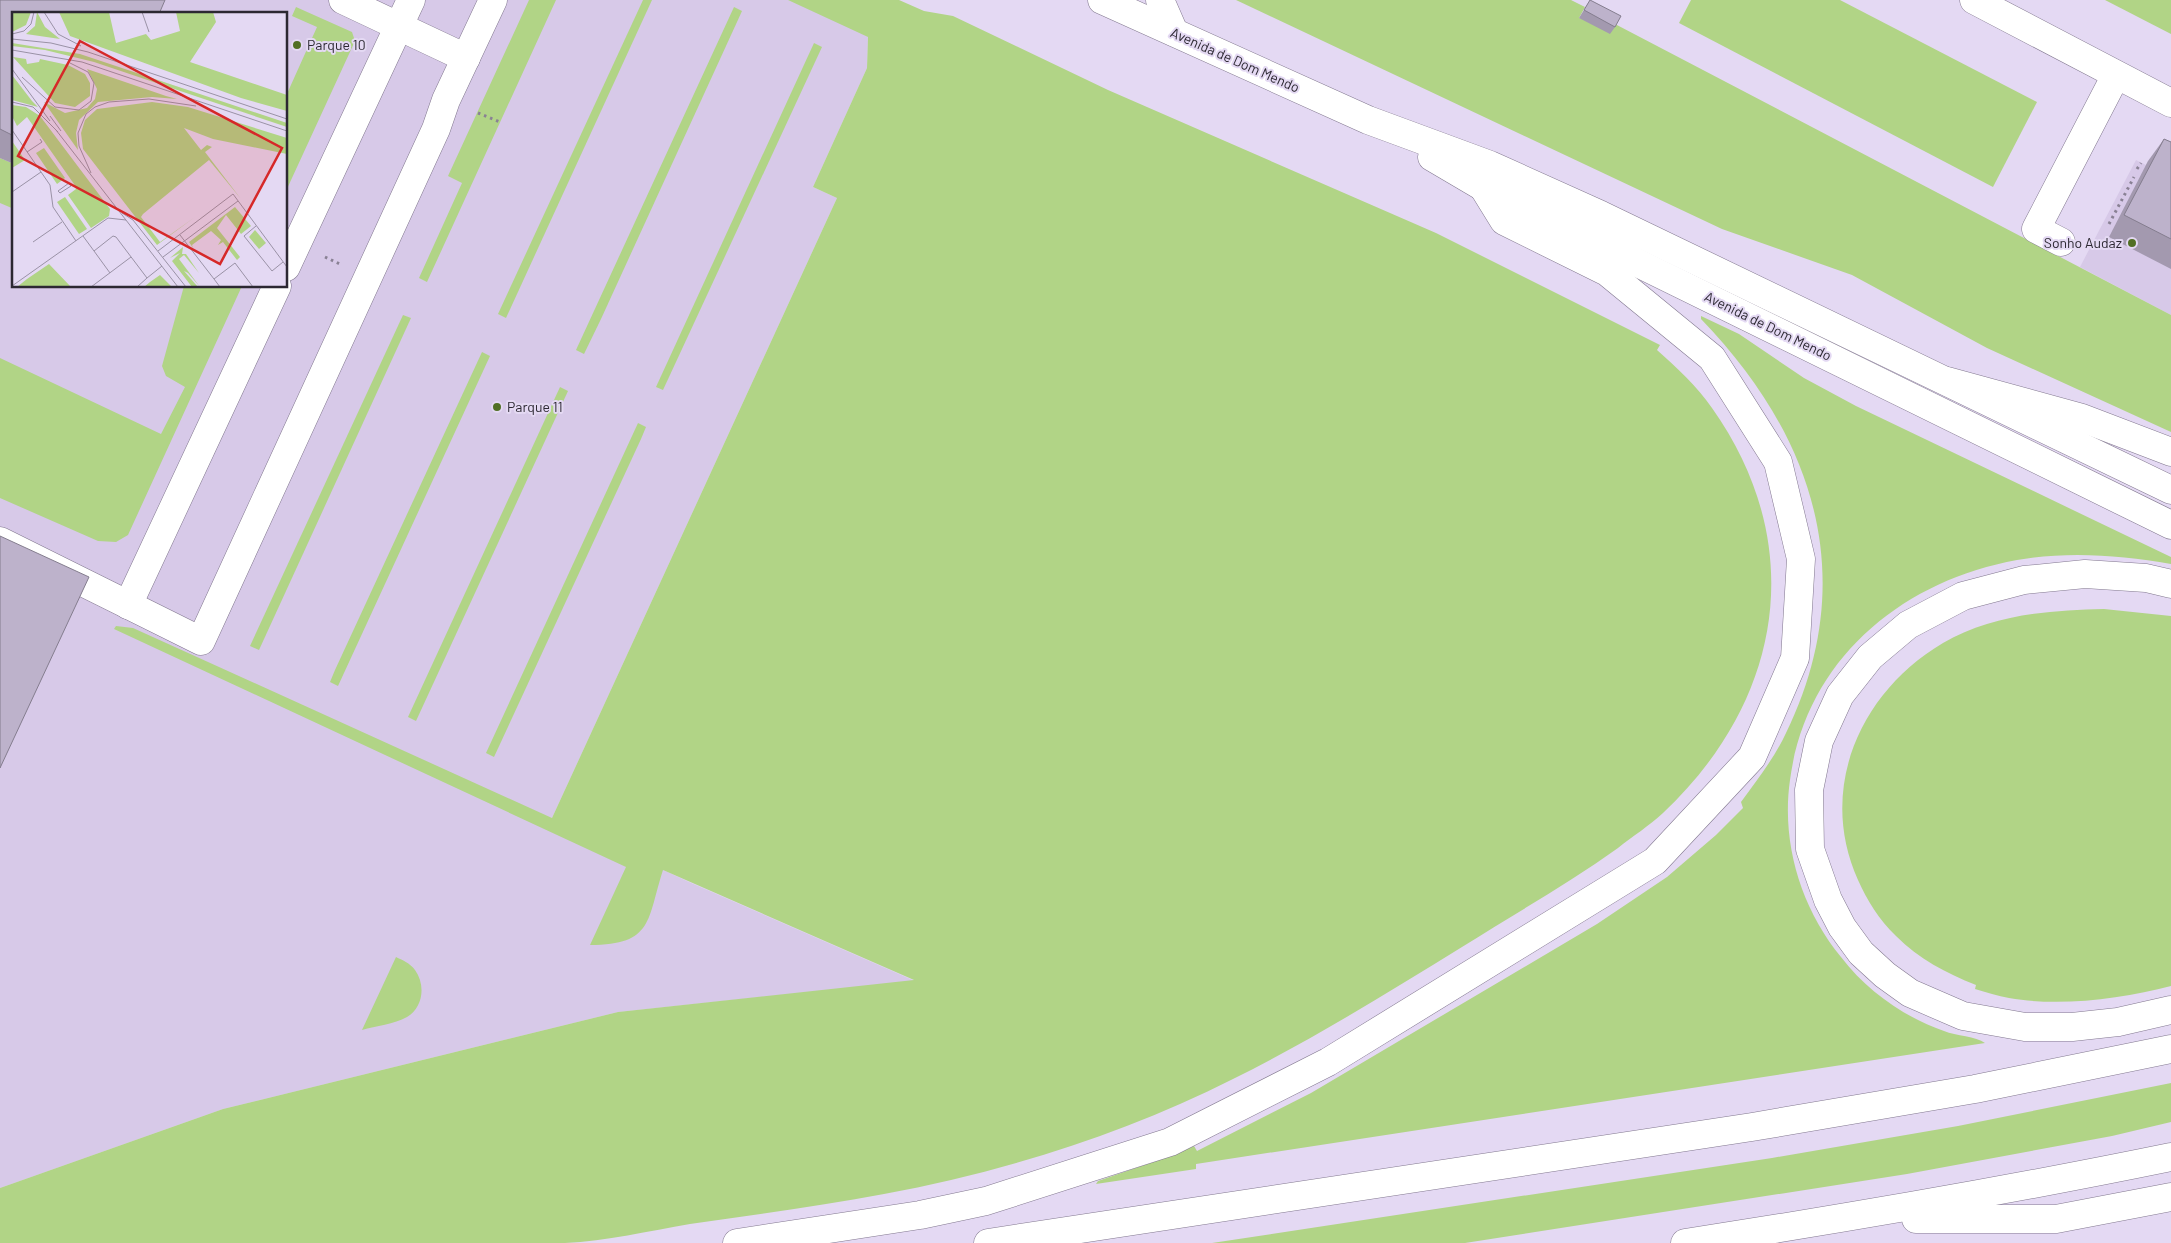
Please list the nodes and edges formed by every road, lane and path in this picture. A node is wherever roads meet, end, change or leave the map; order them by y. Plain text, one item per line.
1 (343, 0) edge
2 (411, 0) edge
3 (494, 0) edge
4 (1102, 0) edge
5 (1160, 0) edge
6 (1974, 0) edge
7 (399, 26) junction
8 (1174, 32) junction
9 (466, 58) junction
10 (2116, 75) junction
11 (2171, 103) edge
12 (478, 113) dead end
13 (1368, 120) junction
14 (500, 122) dead end
15 (2141, 162) dead end
16 (2137, 169) dead end
17 (2134, 177) dead end
18 (1483, 187) junction
19 (2109, 224) dead end
20 (2061, 242) dead end
21 (288, 263) edge
22 (276, 288) edge
23 (1947, 381) junction
24 (2171, 452) edge
25 (2171, 490) edge
26 (2171, 525) edge
27 (0, 541) edge
28 (2171, 584) edge
29 (128, 605) junction
30 (2171, 1010) edge
31 (2171, 1049) edge
32 (2171, 1157) edge
33 (2171, 1197) edge
34 (1842, 1219) junction
35 (737, 1243) edge
36 (988, 1243) edge
37 (1685, 1243) edge

1 - 7 main road
2 - 7 main road
3 - 9 main road
4 - 8 main road, Avenida de Dom Mendo
5 - 8 main road
6 - 10 main road
7 - 9 main road
7 - 21 main road
8 - 13 main road, Avenida de Dom Mendo
9 - 29 main road
10 - 11 main road
10 - 20 main road
12 - 14 path
13 - 18 main road, Avenida de Dom Mendo
13 - 23 main road, Avenida de Dom Mendo
15 - 16 path
17 - 19 path
18 - 26 main road, Avenida de Dom Mendo
18 - 35 main road
22 - 29 main road
23 - 24 main road
23 - 25 main road, Avenida de Dom Mendo
27 - 29 main road
28 - 30 main road
31 - 36 main road
32 - 34 main road
33 - 34 main road
34 - 37 main road

